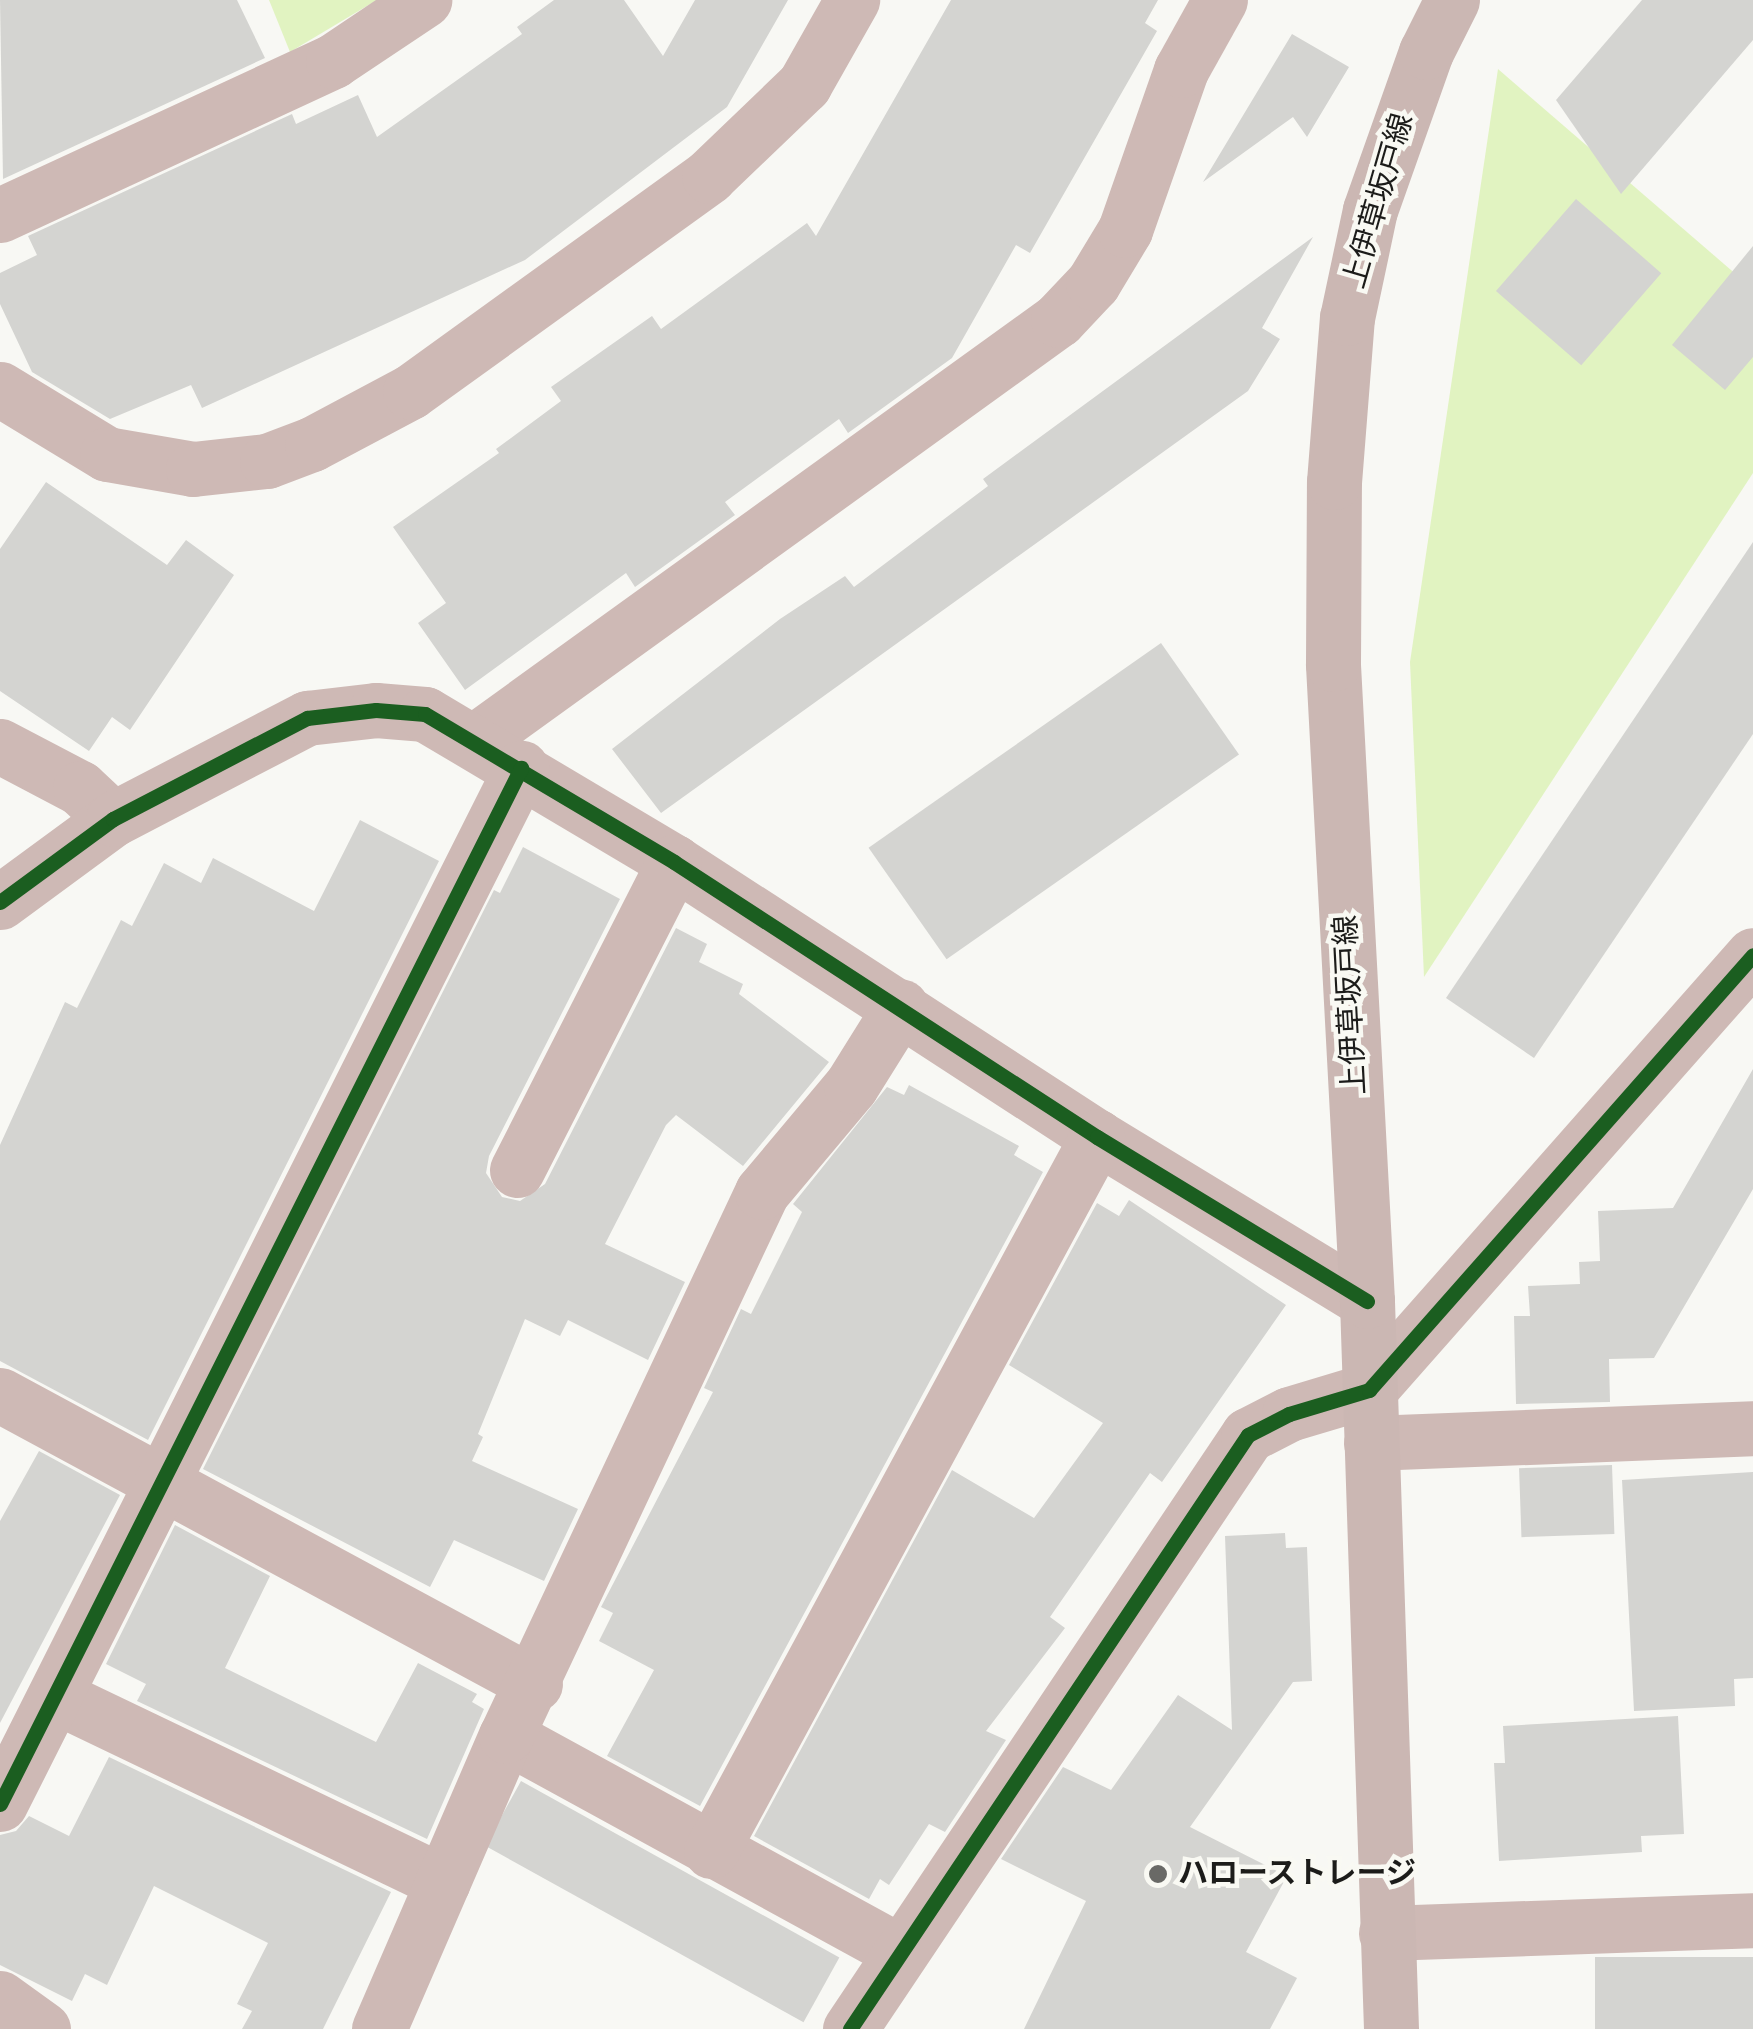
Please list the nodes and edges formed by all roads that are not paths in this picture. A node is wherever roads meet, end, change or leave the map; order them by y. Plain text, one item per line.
1 (424, 0) edge
2 (852, 0) edge
3 (1220, 0) edge
4 (1452, 0) edge
5 (0, 216) edge
6 (0, 389) edge
7 (0, 746) edge
8 (499, 754) junction
9 (113, 819) junction
10 (674, 862) junction
11 (0, 902) edge
12 (1743, 985) edge
13 (901, 1006) junction
14 (1097, 1138) junction
15 (517, 1170) dead end
16 (1367, 1301) junction
17 (1369, 1390) junction
18 (0, 1395) edge
19 (1753, 1428) edge
20 (1372, 1443) junction
21 (162, 1481) junction
22 (535, 1684) junction
23 (54, 1696) junction
24 (506, 1736) junction
25 (0, 1804) edge
26 (712, 1851) junction
27 (443, 1882) junction
28 (1753, 1920) edge
29 (1386, 1933) junction
30 (897, 1950) junction
31 (0, 1998) edge
32 (42, 2029) edge
33 (379, 2029) edge
34 (850, 2029) edge
35 (1391, 2029) edge

1 - 5 street
2 - 6 street
3 - 8 street
4 - 16 main road, 上伊草坂戸線
7 - 9 street
8 - 9 street
8 - 10 street
8 - 21 street
9 - 11 street
10 - 13 street
10 - 15 street
12 - 17 street
13 - 14 street
13 - 22 street
14 - 16 street
14 - 26 street
16 - 17 main road, 上伊草坂戸線
17 - 20 main road, 上伊草坂戸線
17 - 30 street
18 - 21 street
19 - 20 street
20 - 29 main road, 上伊草坂戸線
21 - 22 street
21 - 23 street
22 - 24 street
23 - 25 street
23 - 27 street
24 - 26 street
24 - 27 street
26 - 30 street
27 - 33 street
28 - 29 street
29 - 35 main road, 上伊草坂戸線
30 - 34 street
31 - 32 street

